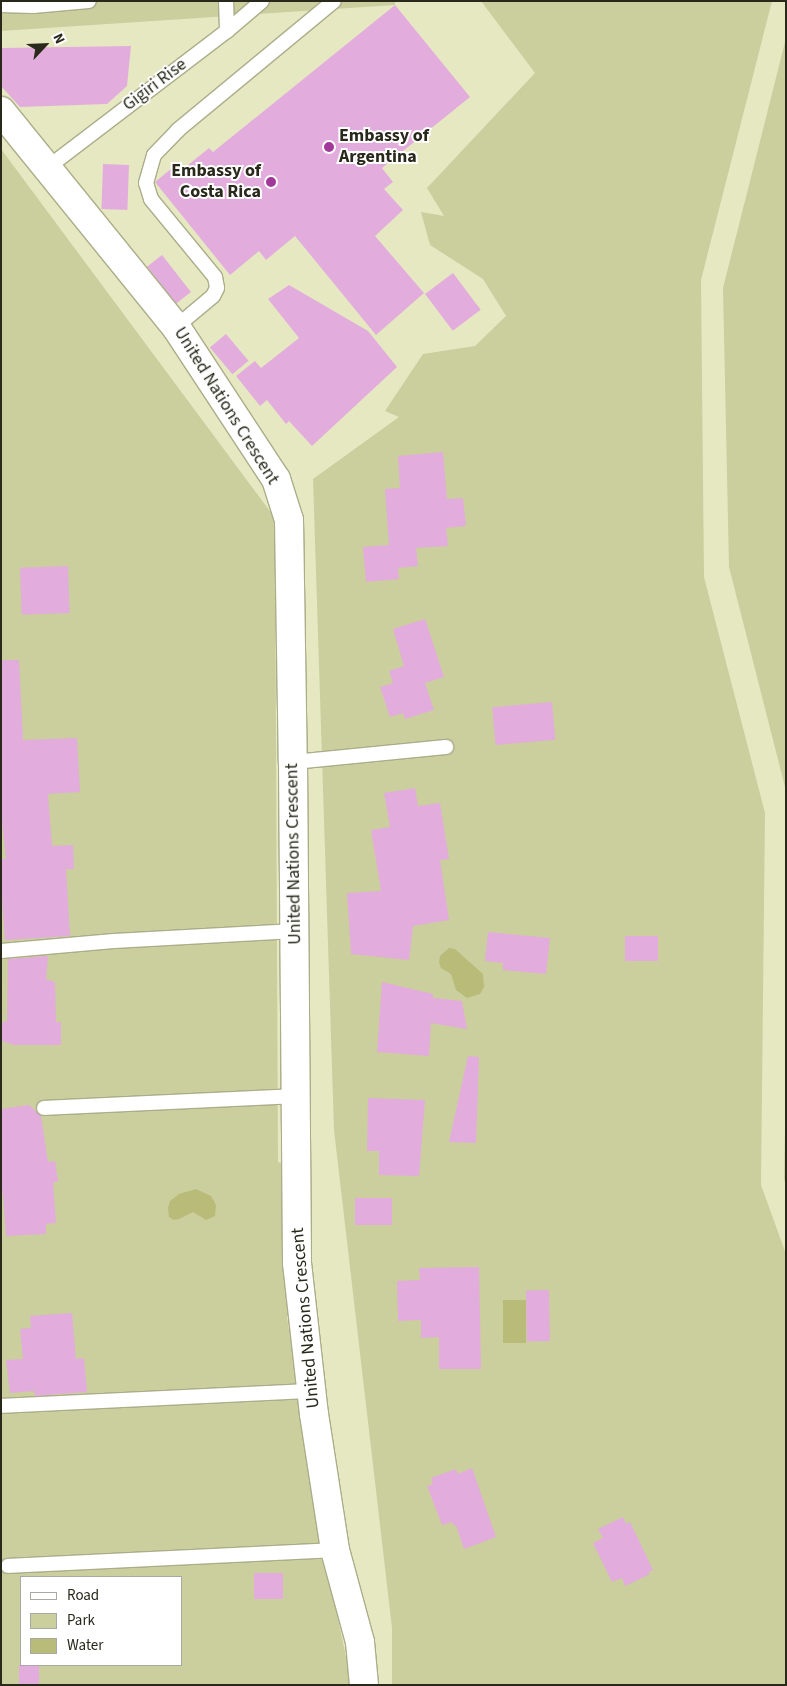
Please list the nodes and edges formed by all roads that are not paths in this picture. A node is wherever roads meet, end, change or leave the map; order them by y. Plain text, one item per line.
1 (89, 1) edge
2 (226, 1) edge
3 (262, 1) edge
4 (334, 1) edge
5 (1, 5) edge
6 (227, 31) junction
7 (1, 111) edge
8 (47, 168) junction
9 (176, 327) junction
10 (446, 747) dead end
11 (294, 762) junction
12 (295, 931) junction
13 (1, 951) edge
14 (296, 1096) junction
15 (44, 1108) dead end
16 (312, 1392) junction
17 (1, 1406) edge
18 (335, 1550) junction
19 (8, 1566) dead end
20 (364, 1685) edge

1 - 5 lane
2 - 6 lane
3 - 6 lane, Gigiri Rise
4 - 9 lane
6 - 8 lane, Gigiri Rise
7 - 8 street, United Nations Crescent
8 - 9 street, United Nations Crescent
9 - 11 street, United Nations Crescent
10 - 11 lane
11 - 12 street, United Nations Crescent
12 - 13 lane
12 - 14 street, United Nations Crescent
14 - 15 lane
14 - 16 street, United Nations Crescent
16 - 17 lane
16 - 18 street, United Nations Crescent
18 - 19 lane
18 - 20 street, United Nations Crescent

